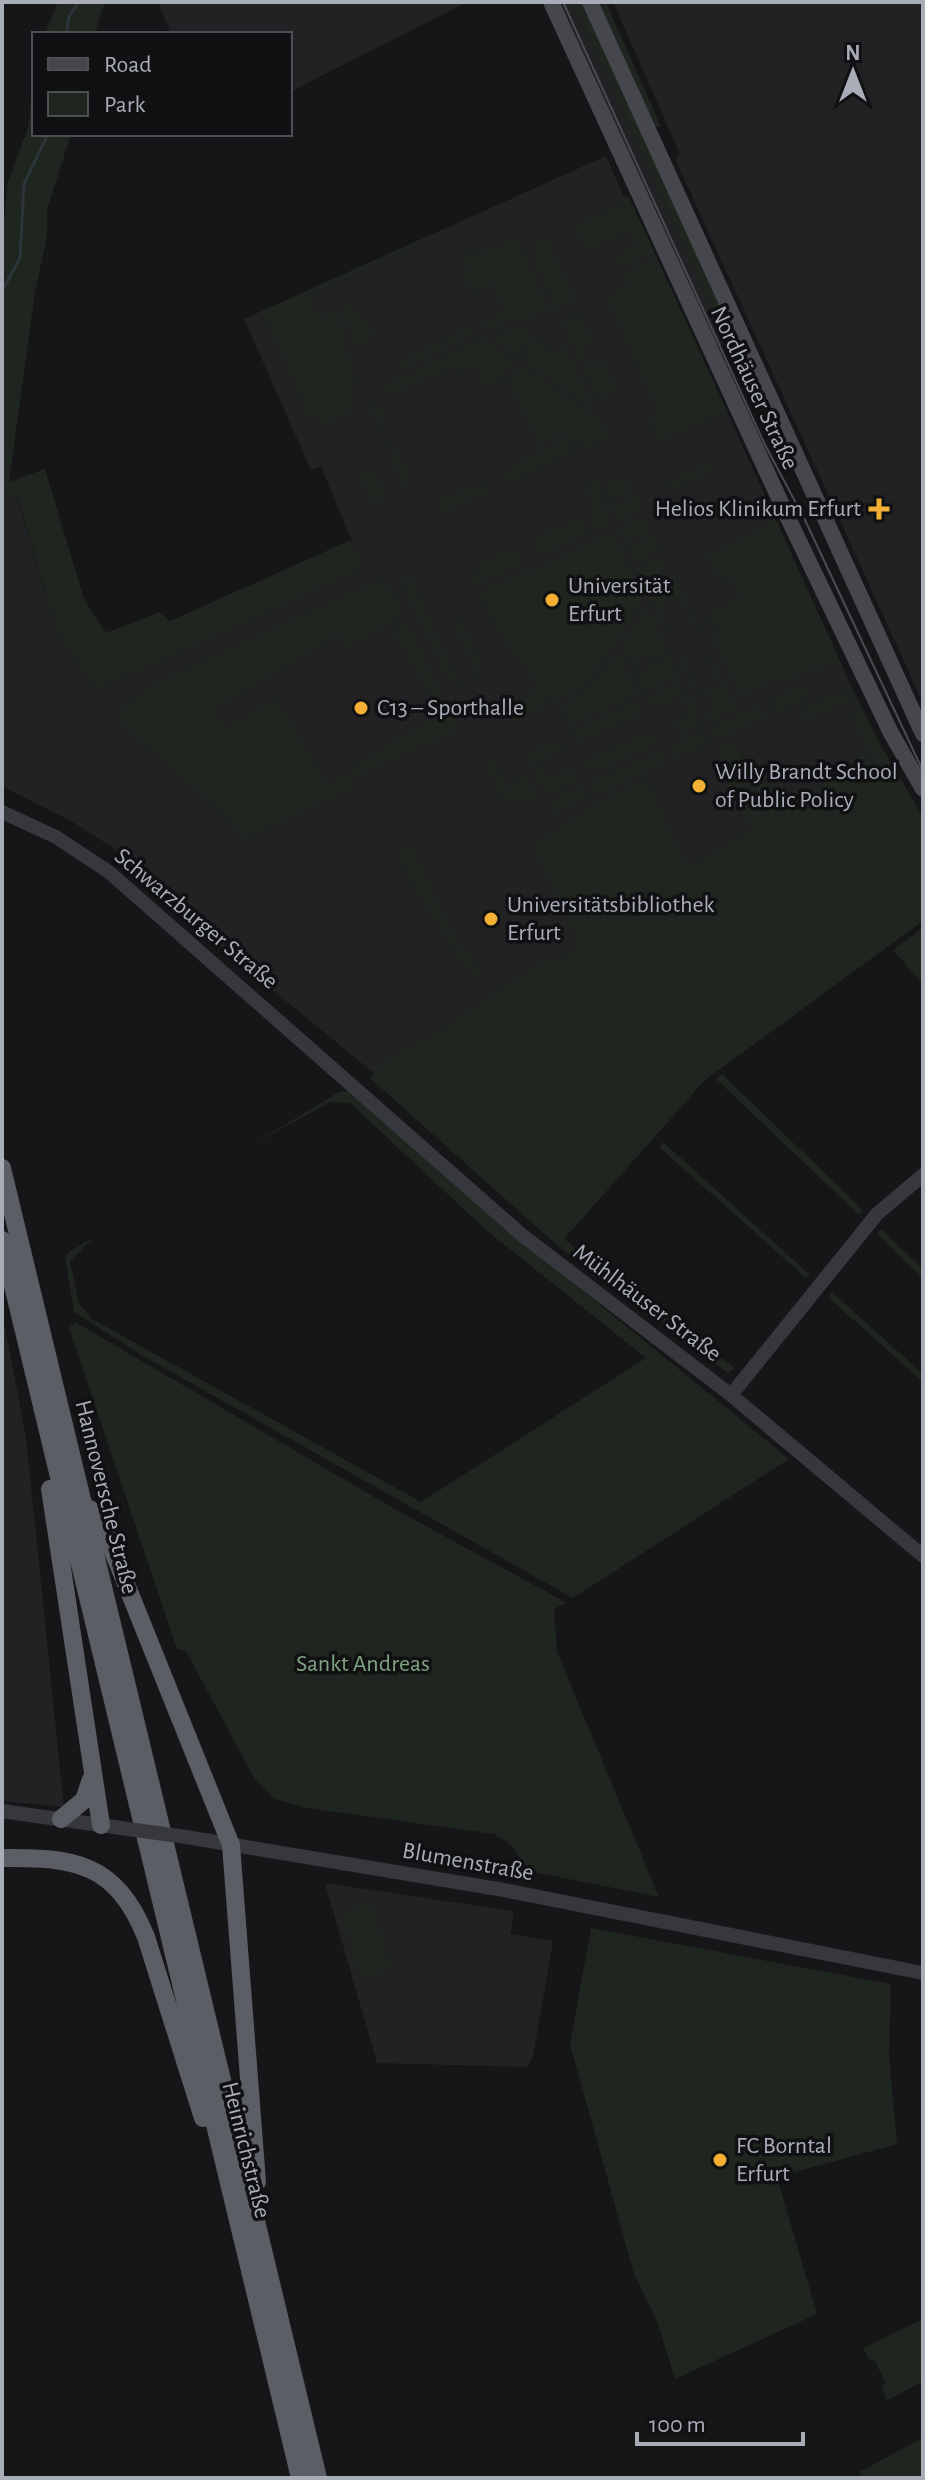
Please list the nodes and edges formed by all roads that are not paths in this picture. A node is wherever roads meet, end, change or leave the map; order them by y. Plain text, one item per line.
1 (551, 2) edge
2 (590, 2) edge
3 (923, 734) edge
4 (923, 789) edge
5 (2, 812) edge
6 (349, 1079) joint
7 (2, 1168) edge
8 (923, 1175) edge
9 (2, 1240) edge
10 (731, 1395) junction
11 (50, 1443) junction
12 (82, 1497) junction
13 (923, 1556) edge
14 (93, 1772) junction
15 (2, 1811) edge
16 (61, 1819) junction
17 (101, 1825) junction
18 (144, 1835) joint
19 (164, 1837) joint
20 (231, 1845) junction
21 (2, 1858) edge
22 (923, 1973) edge
23 (222, 2150) junction
24 (259, 2228) junction
25 (300, 2478) edge
26 (318, 2478) edge

1 - 4 main road, Nordhäuser Straße
2 - 3 main road, Nordhäuser Straße
5 - 6 street, Schwarzburger Straße
6 - 10 street, Mühlhäuser Straße
7 - 12 highway, Hannoversche Straße
8 - 10 street
9 - 11 highway, Hannoversche Straße
10 - 13 street, Mühlhäuser Straße
11 - 14 highway
11 - 18 highway, Hannoversche Straße
12 - 19 highway, Hannoversche Straße
12 - 20 highway
14 - 16 highway
14 - 17 highway
15 - 16 street, Blumenstraße
16 - 17 street, Blumenstraße
17 - 20 street, Blumenstraße, bridge
18 - 23 highway, Heinrichstraße
19 - 24 highway, Heinrichstraße
20 - 22 street, Blumenstraße
20 - 24 highway
21 - 23 highway
23 - 25 highway, Heinrichstraße
24 - 26 highway, Heinrichstraße

